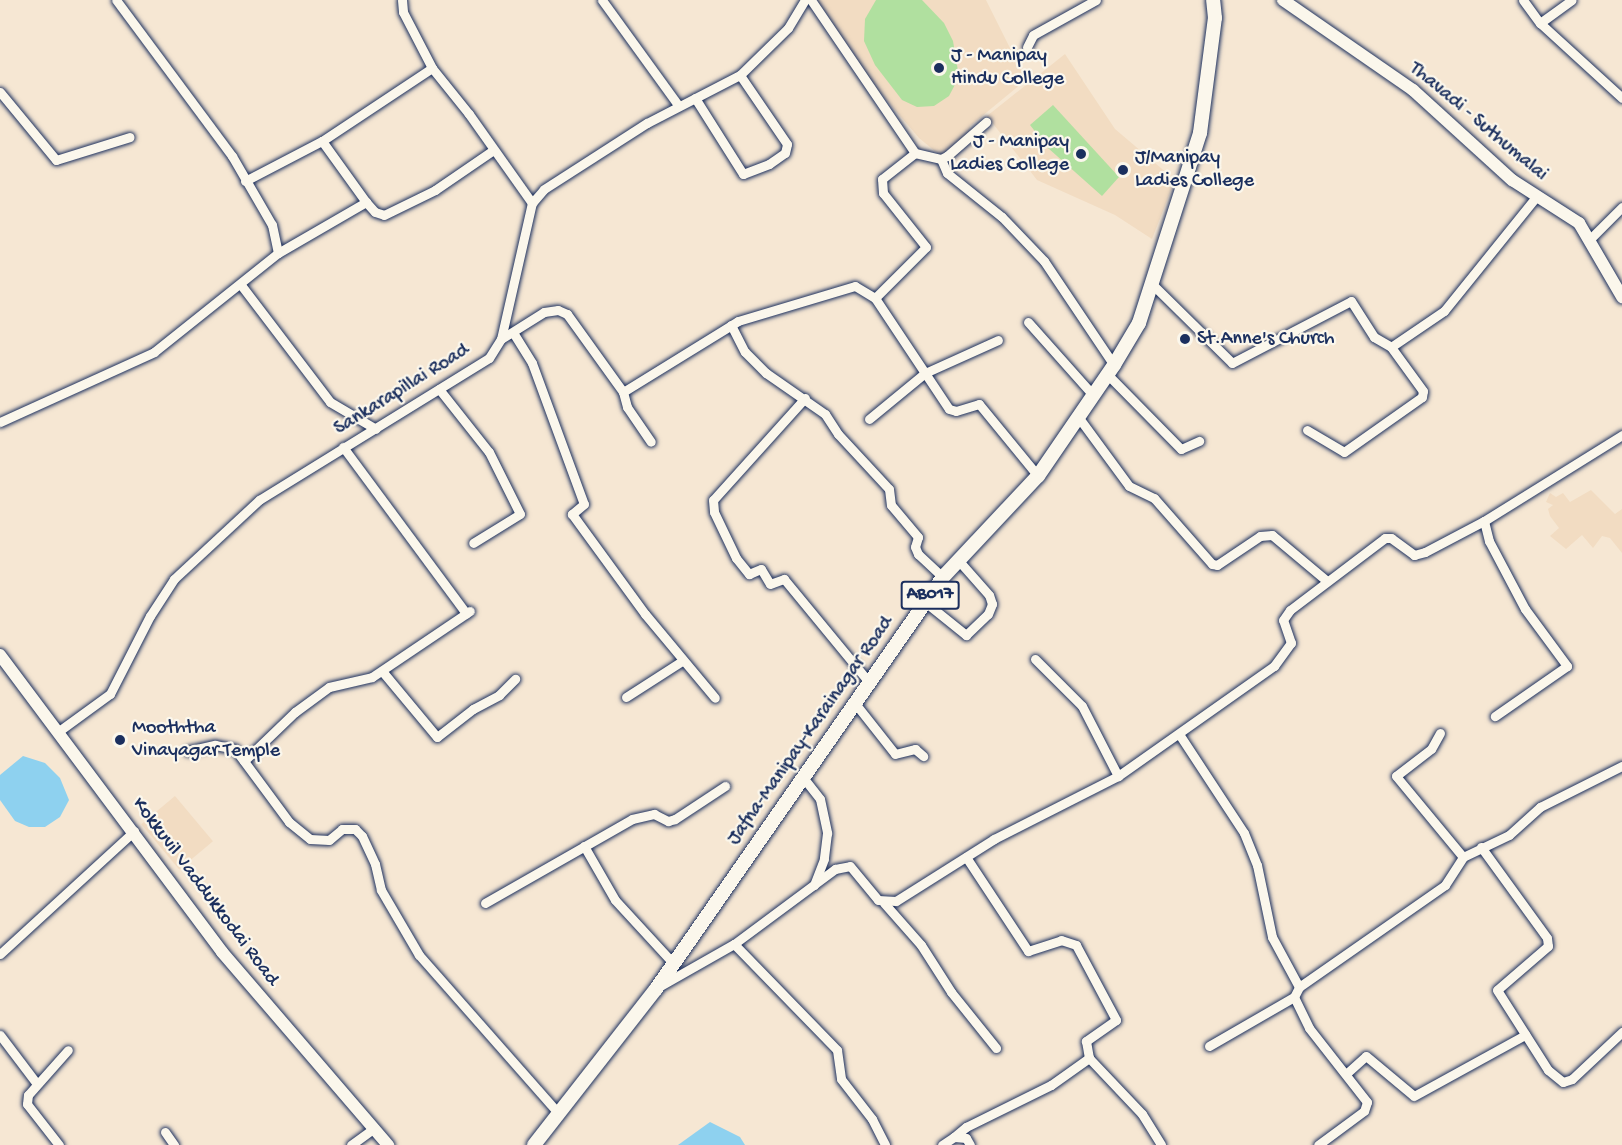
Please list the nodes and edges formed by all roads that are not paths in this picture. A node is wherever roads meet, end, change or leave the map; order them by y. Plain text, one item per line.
1 (116, 0) edge
2 (402, 0) edge
3 (602, 0) edge
4 (805, 0) edge
5 (811, 0) edge
6 (1096, 0) edge
7 (1213, 0) edge
8 (1283, 0) edge
9 (1523, 0) edge
10 (1572, 0) edge
11 (1540, 23) junction
12 (1027, 47) dead end
13 (432, 68) junction
14 (740, 75) junction
15 (0, 92) edge
16 (695, 98) junction
17 (1622, 98) edge
18 (678, 105) junction
19 (986, 122) dead end
20 (130, 137) dead end
21 (322, 141) junction
22 (492, 151) junction
23 (915, 153) junction
24 (941, 159) junction
25 (245, 182) junction
26 (1536, 197) junction
27 (366, 202) junction
28 (532, 203) junction
29 (1622, 207) edge
30 (1590, 238) junction
31 (278, 253) junction
32 (1150, 282) junction
33 (241, 285) junction
34 (1622, 297) edge
35 (875, 298) junction
36 (1028, 322) dead end
37 (731, 325) junction
38 (514, 334) junction
39 (501, 339) junction
40 (998, 340) dead end
41 (1391, 347) junction
42 (1111, 370) junction
43 (925, 374) junction
44 (439, 389) junction
45 (623, 393) junction
46 (1094, 396) junction
47 (805, 398) junction
48 (1079, 418) junction
49 (869, 419) dead end
50 (0, 422) edge
51 (376, 429) junction
52 (1307, 430) dead end
53 (1622, 435) edge
54 (1198, 441) dead end
55 (651, 442) dead end
56 (343, 447) junction
57 (1038, 476) junction
58 (1484, 521) junction
59 (472, 543) dead end
60 (958, 560) junction
61 (943, 576) junction
62 (1327, 581) junction
63 (925, 602) junction
64 (1035, 658) dead end
65 (2, 660) edge
66 (682, 661) junction
67 (382, 671) junction
68 (515, 679) dead end
69 (868, 681) junction
70 (626, 696) dead end
71 (716, 698) dead end
72 (854, 702) junction
73 (1496, 716) dead end
74 (59, 731) junction
75 (1440, 733) dead end
76 (1179, 734) junction
77 (188, 750) dead end
78 (923, 756) dead end
79 (244, 761) junction
80 (1621, 768) edge
81 (802, 776) junction
82 (1118, 776) junction
83 (725, 786) dead end
84 (134, 831) junction
85 (584, 846) junction
86 (1481, 847) junction
87 (966, 857) junction
88 (1463, 857) junction
89 (813, 887) junction
90 (485, 903) dead end
91 (884, 903) junction
92 (734, 944) junction
93 (0, 954) edge
94 (674, 963) junction
95 (1299, 987) junction
96 (656, 989) junction
97 (1294, 997) junction
98 (1622, 1032) edge
99 (0, 1035) edge
100 (1525, 1035) junction
101 (1209, 1046) dead end
102 (996, 1048) dead end
103 (68, 1050) dead end
104 (1089, 1058) junction
105 (1347, 1073) junction
106 (36, 1084) junction
107 (559, 1114) junction
108 (374, 1128) junction
109 (165, 1132) dead end
110 (954, 1137) junction
111 (59, 1145) edge
112 (174, 1145) edge
113 (351, 1145) edge
114 (388, 1145) edge
115 (534, 1145) edge
116 (885, 1145) edge
117 (942, 1145) edge
118 (970, 1145) edge
119 (1161, 1145) edge
120 (1318, 1145) edge

1 - 25 street
2 - 13 street
3 - 18 street
4 - 14 street
5 - 23 street
6 - 12 street
7 - 32 main road, Jafna-Manipay-Karainagar Road / AB017
8 - 26 main road, Thavadi - Suthumalai
9 - 11 street
10 - 11 street
11 - 17 street
13 - 21 street
13 - 22 street
14 - 16 street
14 - 16 street
15 - 20 street
16 - 18 street
18 - 28 street
19 - 24 street
21 - 25 street
21 - 27 street
22 - 27 street
22 - 28 street
23 - 24 street
23 - 35 street
24 - 42 street
25 - 31 street
26 - 30 main road, Thavadi - Suthumalai
26 - 41 street
27 - 31 street
28 - 39 street, Sankarapillai Road
29 - 30 street
30 - 34 main road, Thavadi - Suthumalai
31 - 33 street
32 - 41 street
32 - 42 main road, Jafna-Manipay-Karainagar Road / AB017
33 - 50 street
33 - 51 street
35 - 37 street
35 - 43 street
36 - 46 street
37 - 45 street
37 - 47 street
38 - 39 street
38 - 45 street
38 - 66 street
39 - 44 street, Sankarapillai Road
40 - 43 street
41 - 52 street
42 - 46 main road, Jafna-Manipay-Karainagar Road / AB017
42 - 54 street
43 - 49 street
43 - 57 street
44 - 51 street, Sankarapillai Road
44 - 59 street
45 - 55 street
46 - 48 main road, Jafna-Manipay-Karainagar Road / AB017
47 - 61 street
47 - 69 street
48 - 57 main road, Jafna-Manipay-Karainagar Road / AB017
48 - 62 street
51 - 56 street, Sankarapillai Road
53 - 58 street
56 - 67 street
56 - 74 street, Sankarapillai Road
57 - 60 main road, Jafna-Manipay-Karainagar Road / AB017
58 - 62 street
58 - 73 street
60 - 61 main road, Jafna-Manipay-Karainagar Road / AB017
60 - 63 street
61 - 63 main road, Jafna-Manipay-Karainagar Road / AB017
62 - 76 street
63 - 69 main road, Jafna-Manipay-Karainagar Road / AB017
64 - 82 street
65 - 74 main road, Kokkuvil Vaddukkodai Road
66 - 70 street
66 - 71 street
67 - 68 street
67 - 79 street
69 - 72 main road, Jafna-Manipay-Karainagar Road / AB017
72 - 78 street
72 - 81 main road, Jafna-Manipay-Karainagar Road / AB017
74 - 84 main road, Kokkuvil Vaddukkodai Road
75 - 88 street
76 - 82 street
76 - 95 street
77 - 79 street
79 - 107 street
80 - 86 street
81 - 89 street
81 - 94 main road, Jafna-Manipay-Karainagar Road / AB017
82 - 87 street
83 - 85 street
84 - 93 street
84 - 108 main road, Kokkuvil Vaddukkodai Road
85 - 90 street
85 - 94 street
86 - 88 street
86 - 100 street
87 - 91 street
87 - 104 street
88 - 95 street
89 - 91 street
89 - 92 street
91 - 102 street
92 - 96 street
92 - 116 street
94 - 96 main road, Jafna-Manipay-Karainagar Road / AB017
95 - 97 street
96 - 107 main road, Jafna-Manipay-Karainagar Road / AB017
97 - 101 street
97 - 105 street
98 - 100 street
99 - 106 street
100 - 105 street
103 - 106 street
104 - 110 street
104 - 119 street
105 - 120 street
106 - 111 street
107 - 115 main road, Jafna-Manipay-Karainagar Road / AB017
108 - 113 street
108 - 114 main road, Kokkuvil Vaddukkodai Road
109 - 112 street
110 - 117 street
110 - 118 street

